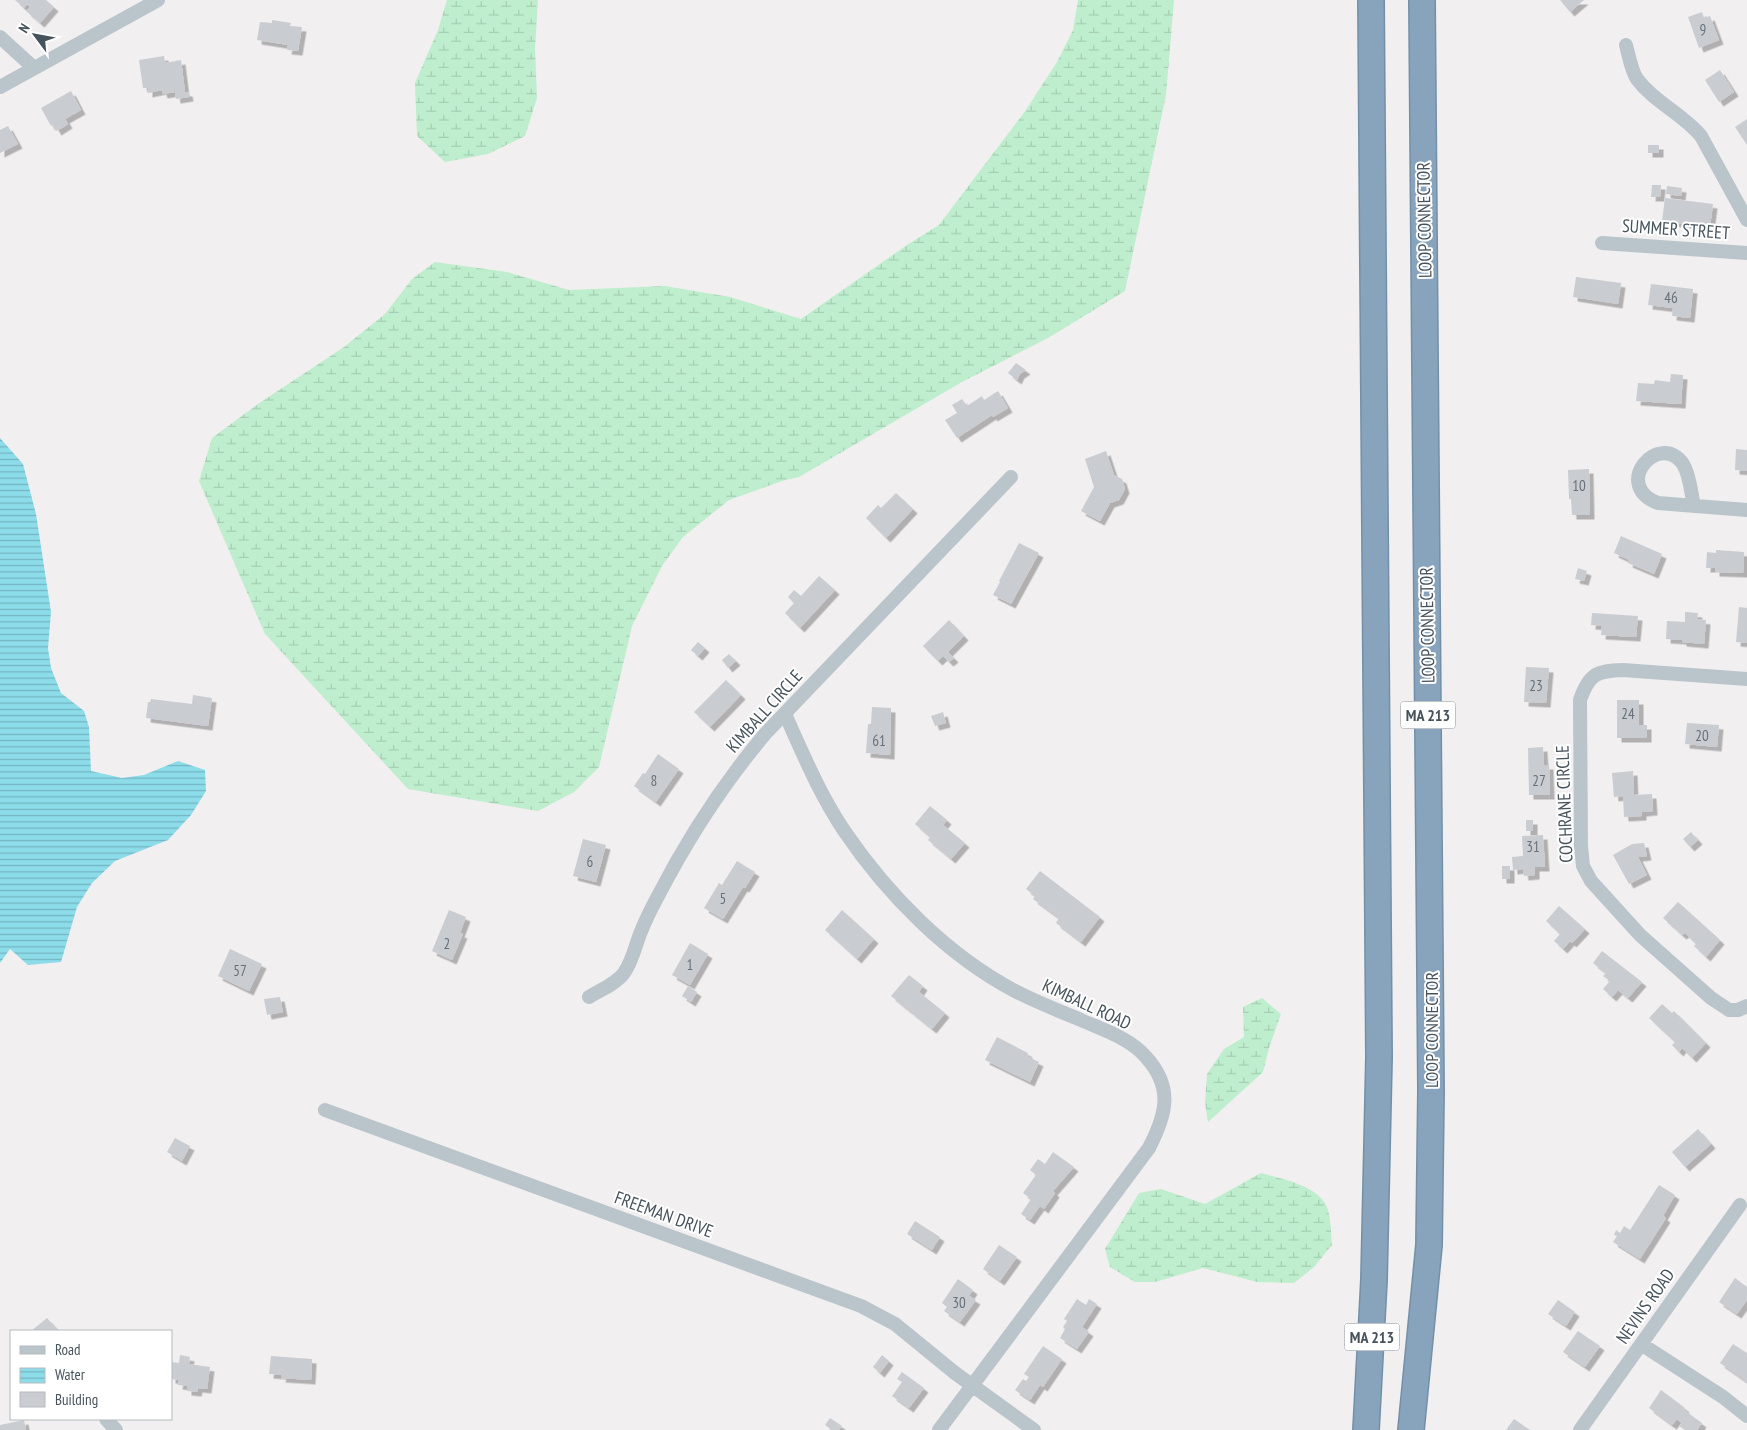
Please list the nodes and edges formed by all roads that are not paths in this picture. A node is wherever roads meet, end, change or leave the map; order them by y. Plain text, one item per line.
1 (158, 0) edge
2 (1371, 0) edge
3 (1422, 0) edge
4 (0, 37) edge
5 (1626, 45) dead end
6 (34, 68) junction
7 (0, 86) edge
8 (1747, 220) edge
9 (1602, 243) dead end
10 (1747, 253) edge
11 (1011, 477) dead end
12 (1694, 506) junction
13 (1747, 510) edge
14 (1747, 679) edge
15 (785, 714) junction
16 (589, 997) dead end
17 (1747, 1006) edge
18 (325, 1110) dead end
19 (1740, 1204) dead end
20 (1641, 1344) junction
21 (972, 1385) junction
22 (1747, 1416) edge
23 (107, 1420) edge
24 (116, 1430) edge
25 (938, 1430) edge
26 (1034, 1430) edge
27 (1365, 1430) edge
28 (1411, 1430) edge
29 (1580, 1430) edge

1 - 6 street
2 - 27 highway, MA 213
3 - 28 highway, LOOP CONNECTOR / MA 213
4 - 6 street
5 - 8 street
6 - 7 street
9 - 10 street, SUMMER STREET
11 - 15 street, KIMBALL CIRCLE
12 - 12 street
12 - 13 street
14 - 17 street, COCHRANE CIRCLE
15 - 16 street, KIMBALL CIRCLE
15 - 21 street, KIMBALL ROAD
18 - 21 street, FREEMAN DRIVE
19 - 20 street, NEVINS ROAD
20 - 22 street
20 - 29 street, NEVINS ROAD
21 - 25 street, KIMBALL ROAD
21 - 26 street, FREEMAN DRIVE
23 - 24 street

